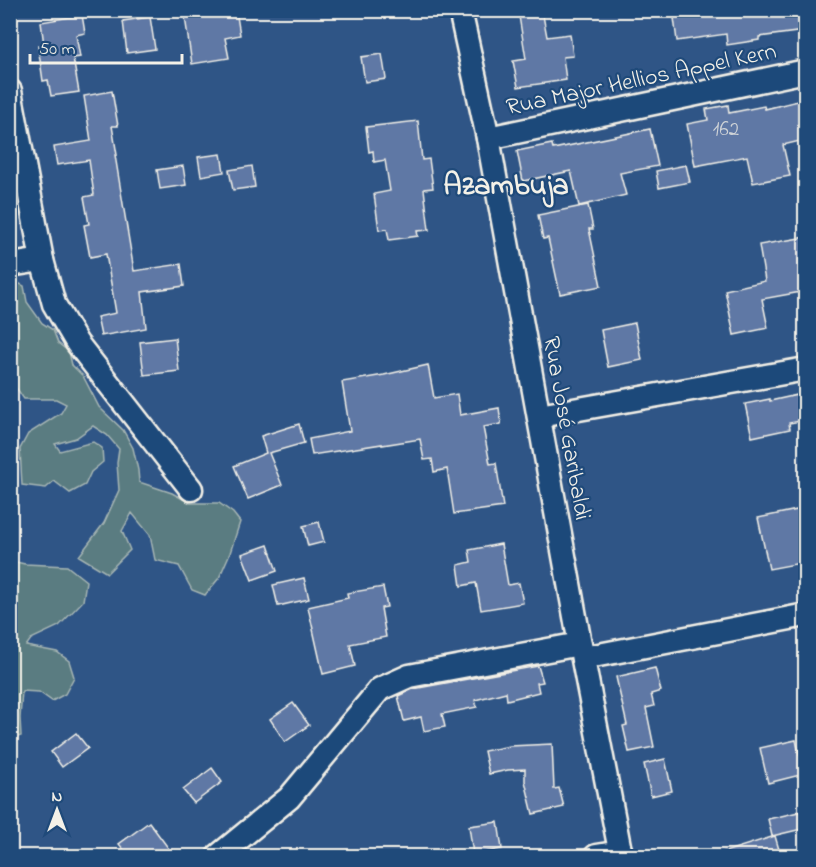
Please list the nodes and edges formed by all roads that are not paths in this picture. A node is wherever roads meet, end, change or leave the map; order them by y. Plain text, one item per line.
1 (460, 10) edge
2 (806, 71) edge
3 (10, 91) edge
4 (488, 138) junction
5 (42, 260) junction
6 (10, 265) edge
7 (806, 369) edge
8 (539, 416) junction
9 (191, 489) dead end
10 (806, 615) edge
11 (582, 651) junction
12 (621, 854) edge
13 (218, 856) edge
14 (596, 856) edge

1 - 4 street, Rua José Garibaldi
2 - 4 street, Rua Major Hellios Appel Kern
3 - 5 street
4 - 8 street, Rua José Garibaldi
5 - 6 street
5 - 9 street
7 - 8 street
8 - 11 street, Rua José Garibaldi
10 - 11 street
11 - 12 street, Rua José Garibaldi
11 - 13 street
12 - 14 street

